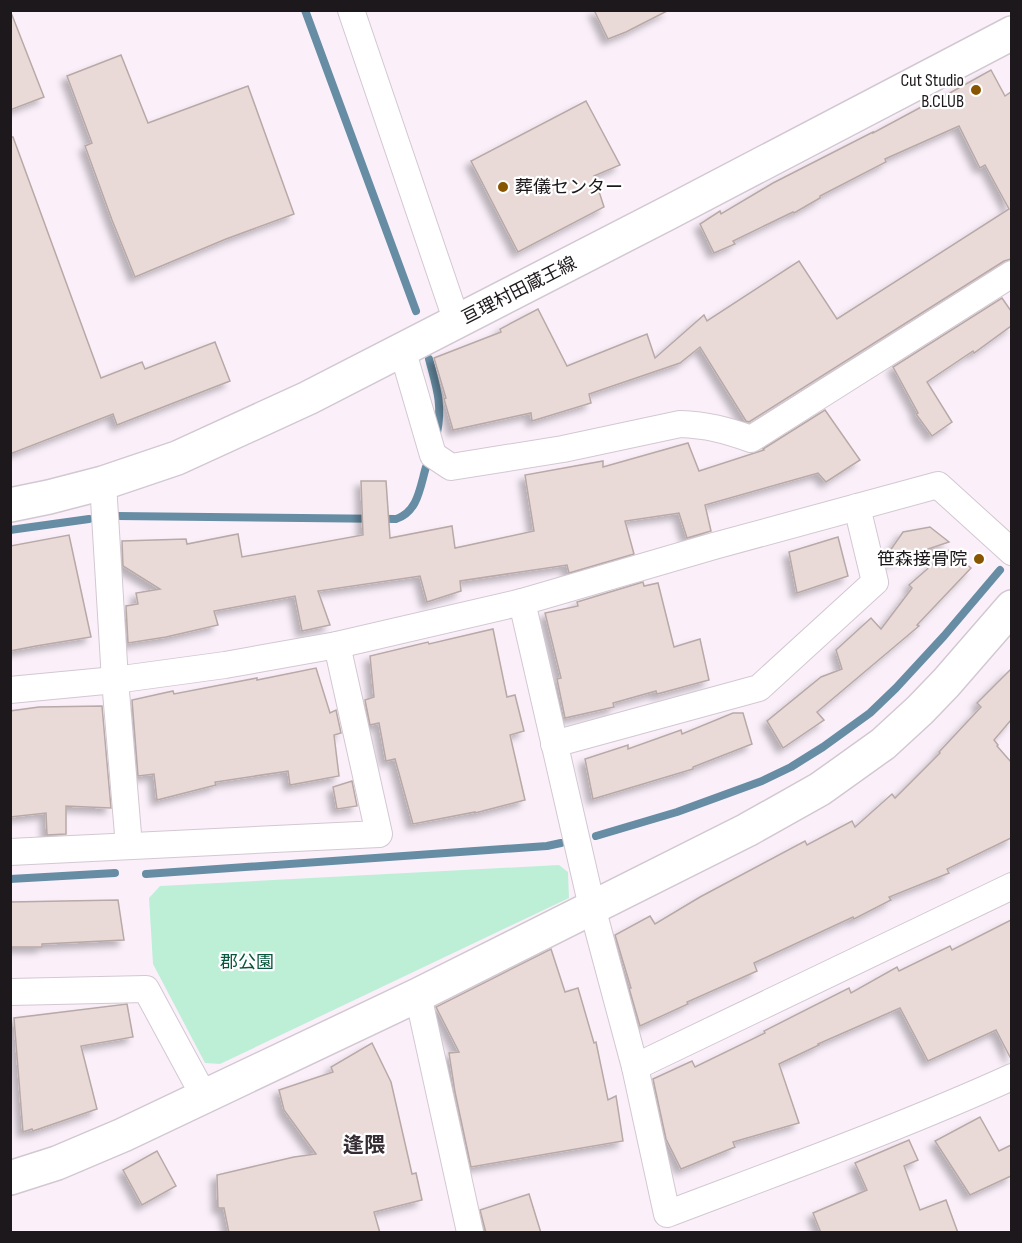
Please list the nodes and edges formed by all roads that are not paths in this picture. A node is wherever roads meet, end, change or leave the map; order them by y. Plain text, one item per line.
1 (351, 10) edge
2 (1011, 33) edge
3 (1011, 274) edge
4 (457, 322) junction
5 (402, 350) junction
6 (103, 483) junction
7 (10, 505) edge
8 (857, 507) junction
9 (1011, 552) edge
10 (522, 602) junction
11 (1011, 608) edge
12 (337, 645) junction
13 (115, 680) junction
14 (10, 690) edge
15 (554, 744) junction
16 (129, 846) junction
17 (10, 852) edge
18 (1011, 886) edge
19 (592, 907) junction
20 (10, 992) edge
21 (418, 995) junction
22 (635, 1067) junction
23 (1011, 1077) edge
24 (204, 1096) junction
25 (10, 1179) edge
26 (470, 1233) edge

1 - 4 street
2 - 4 street, 亘理村田蔵王線
3 - 5 street
4 - 5 street, 亘理村田蔵王線
5 - 6 street, 亘理村田蔵王線
6 - 7 street, 亘理村田蔵王線
6 - 13 street
8 - 9 street
8 - 10 street
8 - 15 street
10 - 12 street
10 - 15 street
11 - 19 street
12 - 13 street
12 - 16 street
13 - 14 street
13 - 16 street
15 - 19 street
16 - 17 street
18 - 22 street
19 - 21 street
19 - 22 street
20 - 24 street
21 - 24 street
21 - 26 street
22 - 23 street
24 - 25 street

